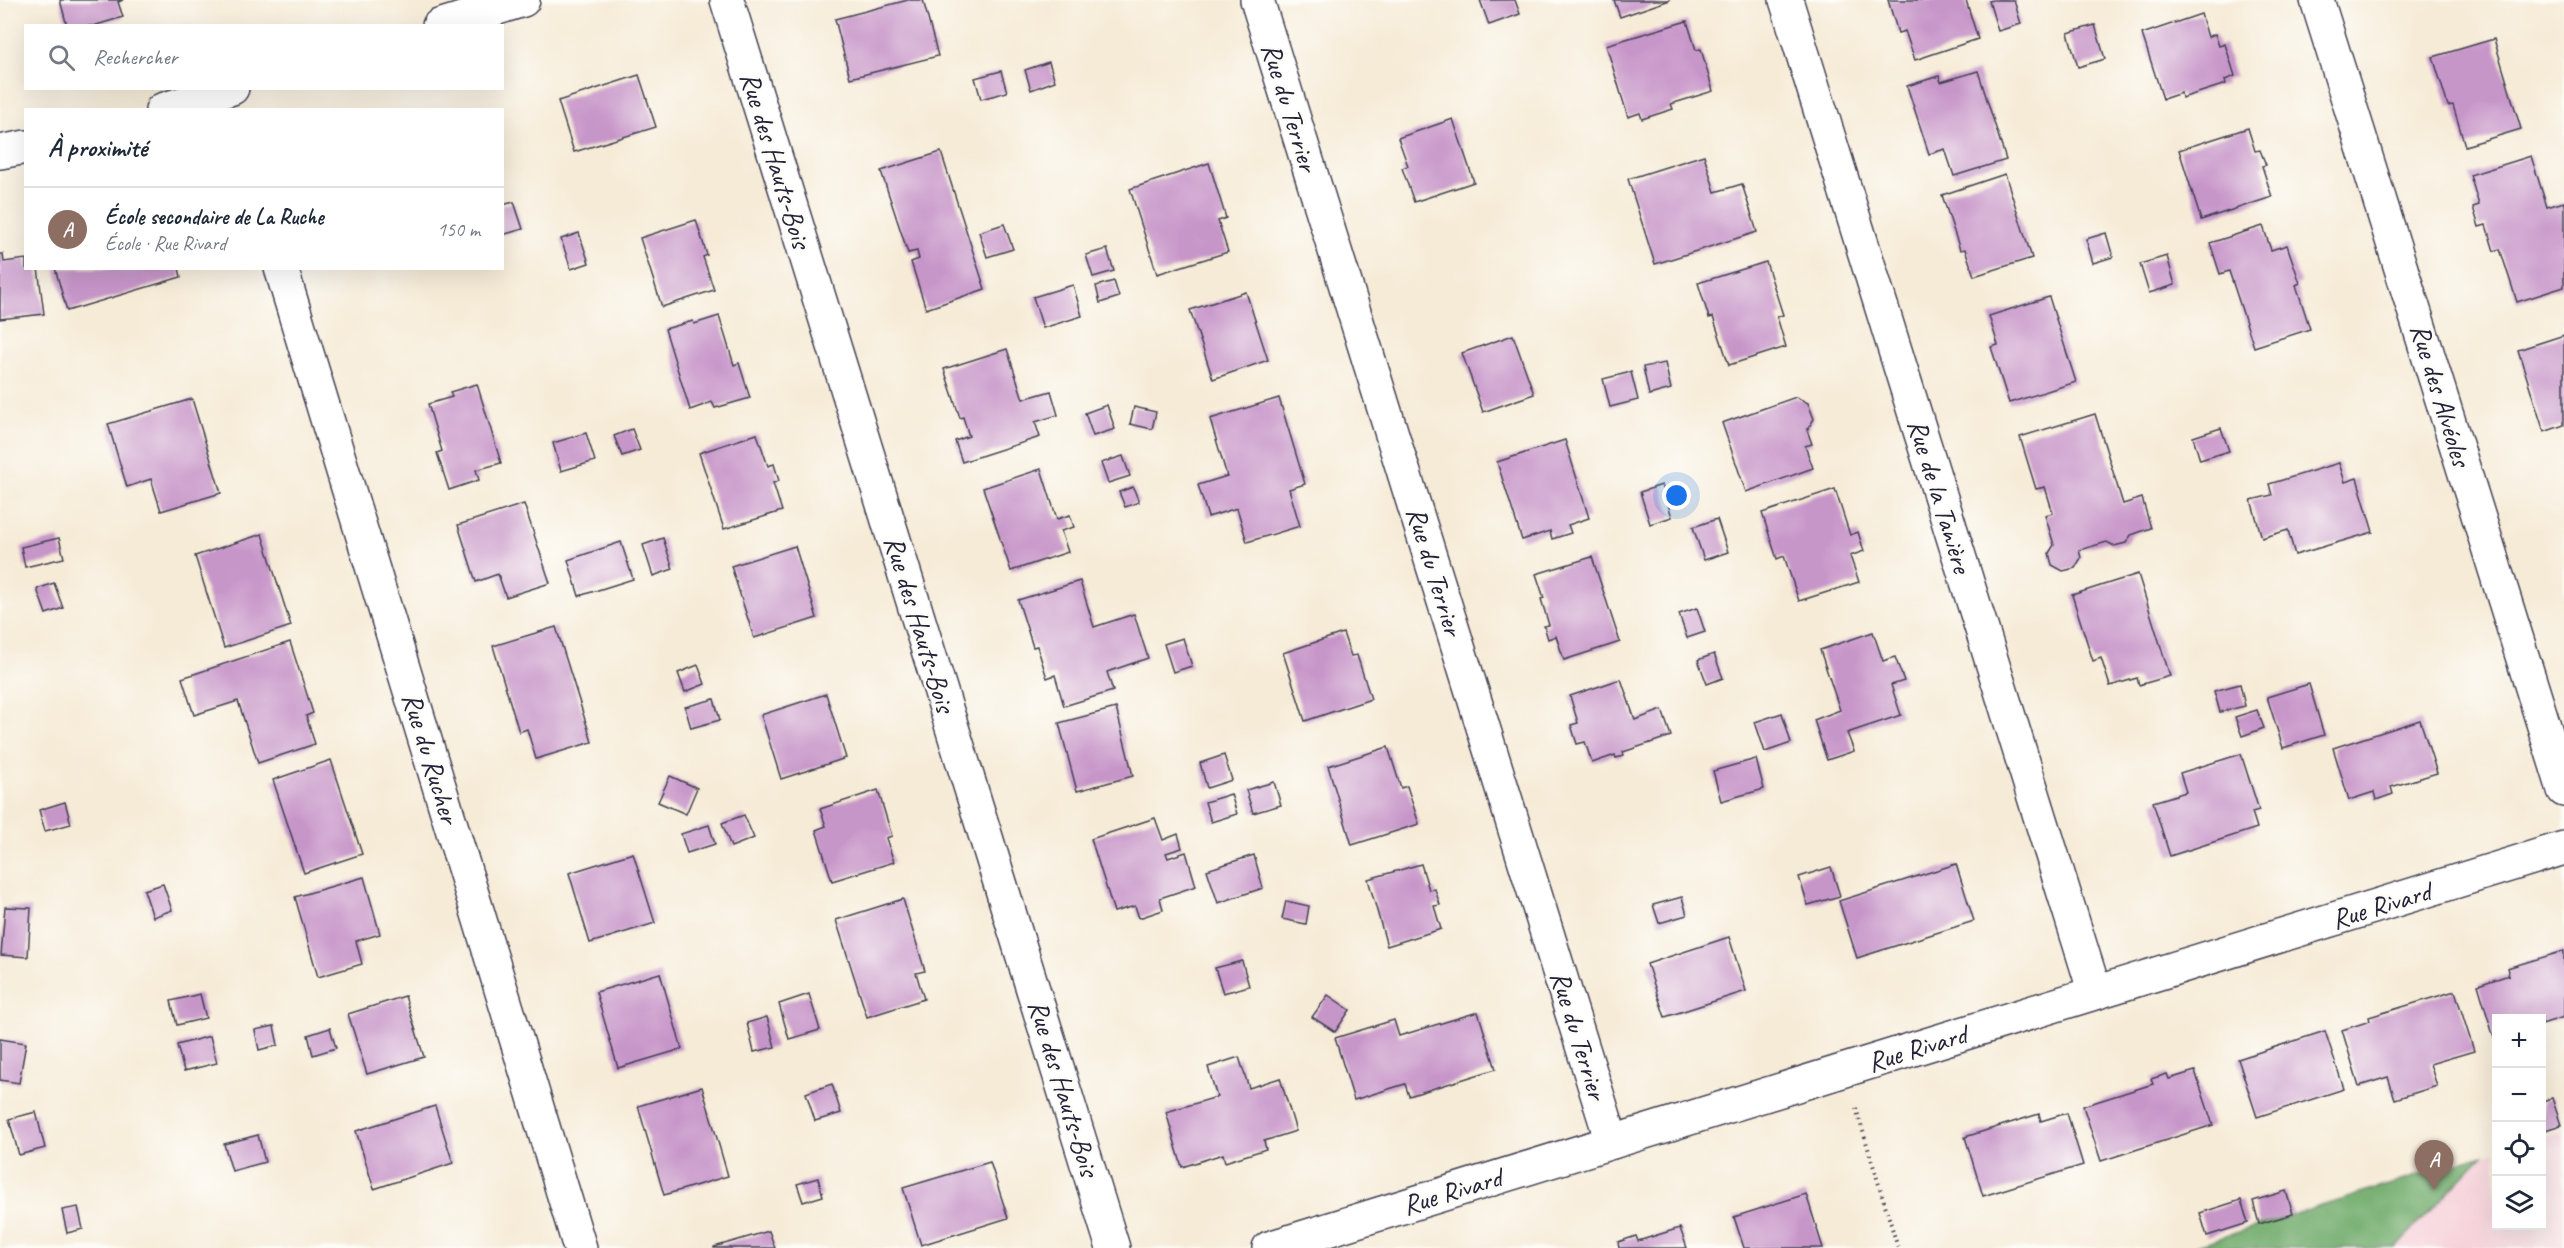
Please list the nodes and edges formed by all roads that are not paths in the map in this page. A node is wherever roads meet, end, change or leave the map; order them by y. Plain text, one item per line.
1 (523, 0) edge
2 (727, 0) edge
3 (1257, 0) edge
4 (1786, 0) edge
5 (2317, 0) edge
6 (445, 24) edge
7 (230, 96) edge
8 (172, 108) edge
9 (24, 147) edge
10 (0, 152) edge
11 (282, 270) edge
12 (2564, 790) edge
13 (2564, 848) edge
14 (2095, 993) junction
15 (1612, 1142) junction
16 (580, 1248) edge
17 (1113, 1248) edge
18 (1269, 1248) edge

1 - 6 street
2 - 17 street, Rue des Hauts-Bois
3 - 15 street, Rue du Terrier
4 - 14 street, Rue de la Tanière
5 - 12 street, Rue des Alvéoles
7 - 8 street
9 - 10 street
11 - 16 street, Rue du Rucher
13 - 14 street, Rue Rivard
14 - 15 street, Rue Rivard
15 - 18 street, Rue Rivard

